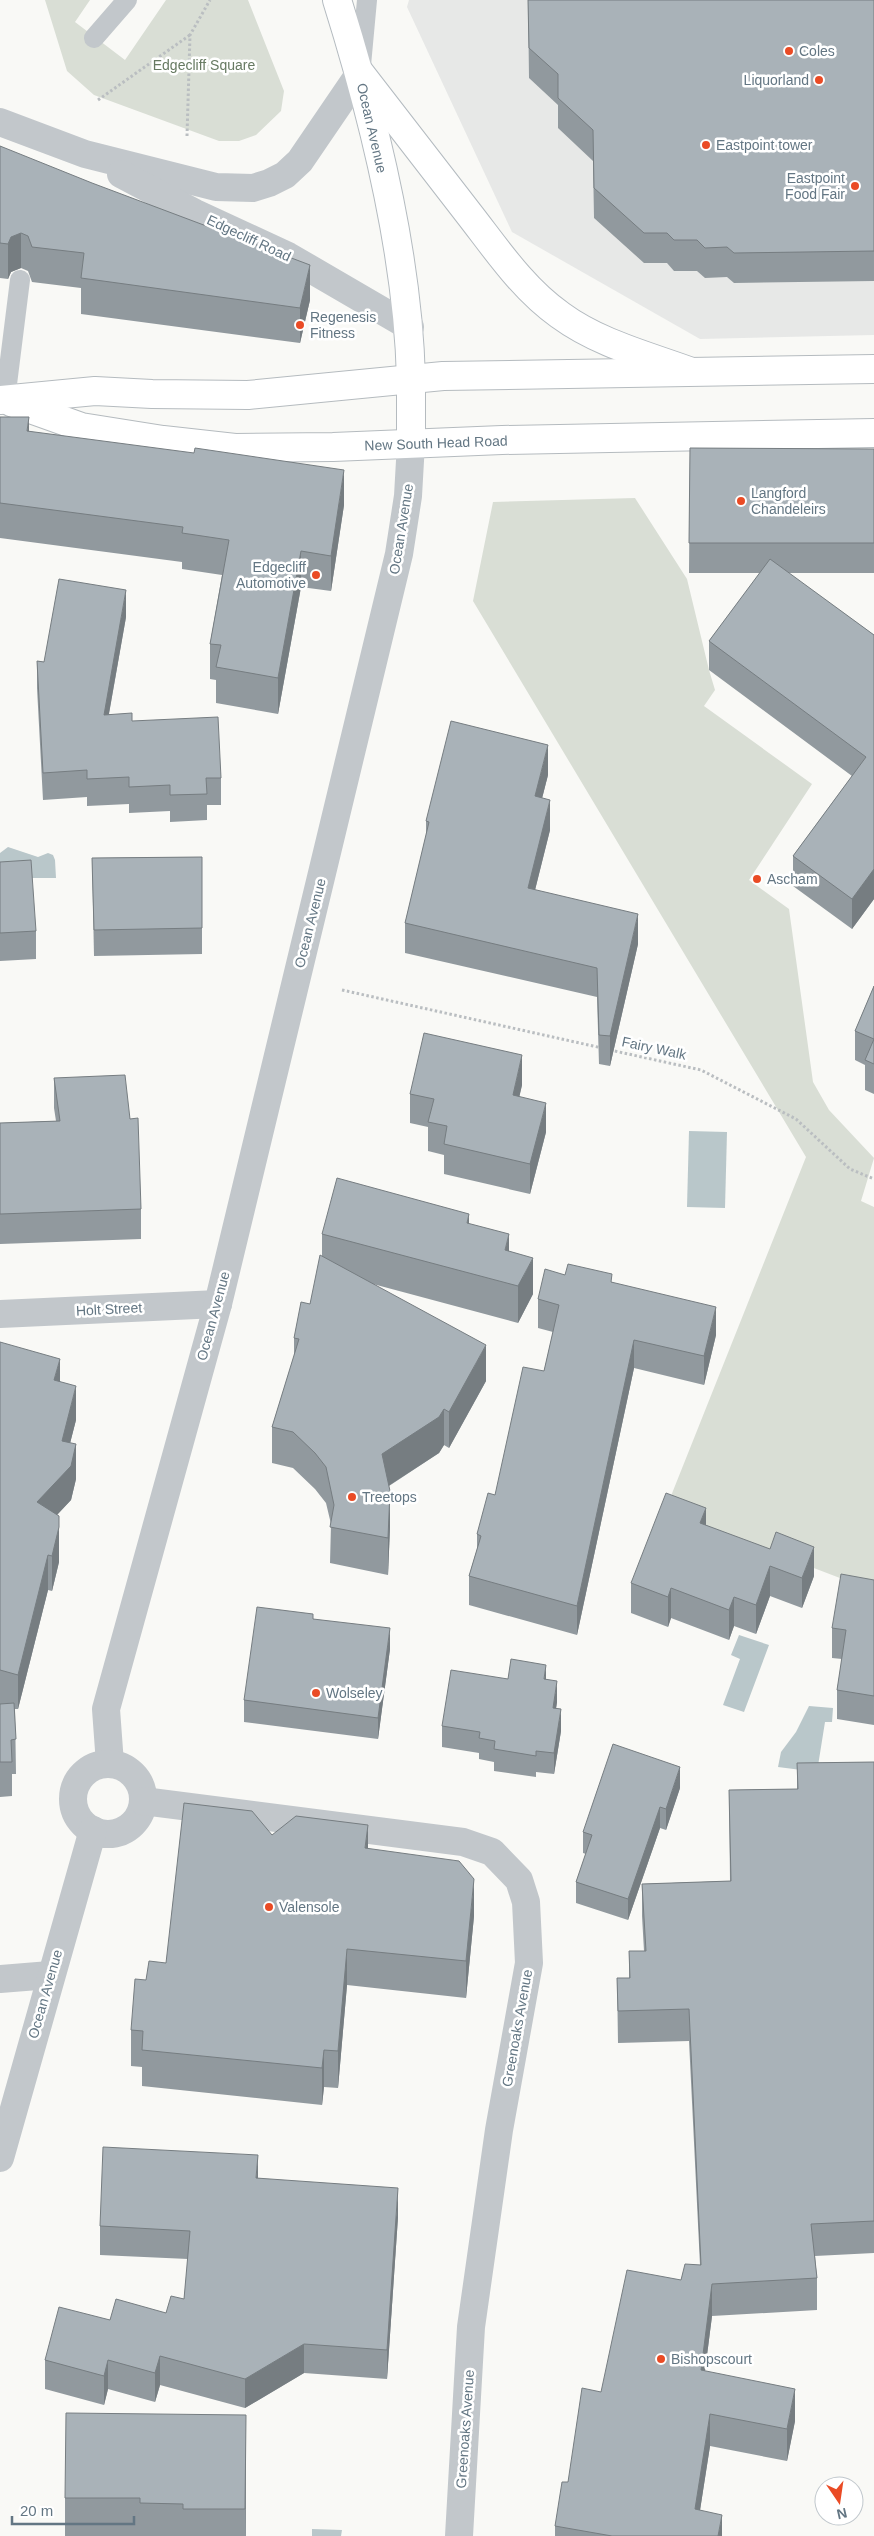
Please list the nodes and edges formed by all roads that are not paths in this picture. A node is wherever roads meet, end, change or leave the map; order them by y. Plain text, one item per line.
1 (127, 0) edge
2 (337, 0) edge
3 (367, 0) edge
4 (94, 38) dead end
5 (360, 73) junction
6 (0, 122) edge
7 (84, 154) junction
8 (20, 280) dead end
9 (410, 327) junction
10 (874, 369) edge
11 (694, 373) junction
12 (411, 379) junction
13 (2, 400) edge
14 (874, 433) edge
15 (411, 443) junction
16 (218, 1304) junction
17 (0, 1314) edge
18 (110, 1764) junction
19 (143, 1801) junction
20 (93, 1830) junction
21 (50, 1974) junction
22 (0, 1979) edge
23 (0, 2158) edge
24 (459, 2536) edge

1 - 4 lane
2 - 5 main road
3 - 5 lane
5 - 7 street, Edgecliff Road
5 - 9 main road, Ocean Avenue
5 - 11 main road
6 - 7 street, Edgecliff Road
7 - 9 street, Edgecliff Road
8 - 13 lane
9 - 12 main road, Ocean Avenue
10 - 11 main road
11 - 12 main road
12 - 13 main road
12 - 15 main road, Ocean Avenue
13 - 15 main road, New South Head Road
14 - 15 main road, New South Head Road
15 - 16 street, Ocean Avenue
16 - 17 street, Holt Street
16 - 18 street, Ocean Avenue
18 - 19 street
18 - 20 street
19 - 20 street
19 - 24 street, Greenoaks Avenue
20 - 21 street, Ocean Avenue
21 - 22 street
21 - 23 street, Ocean Avenue

